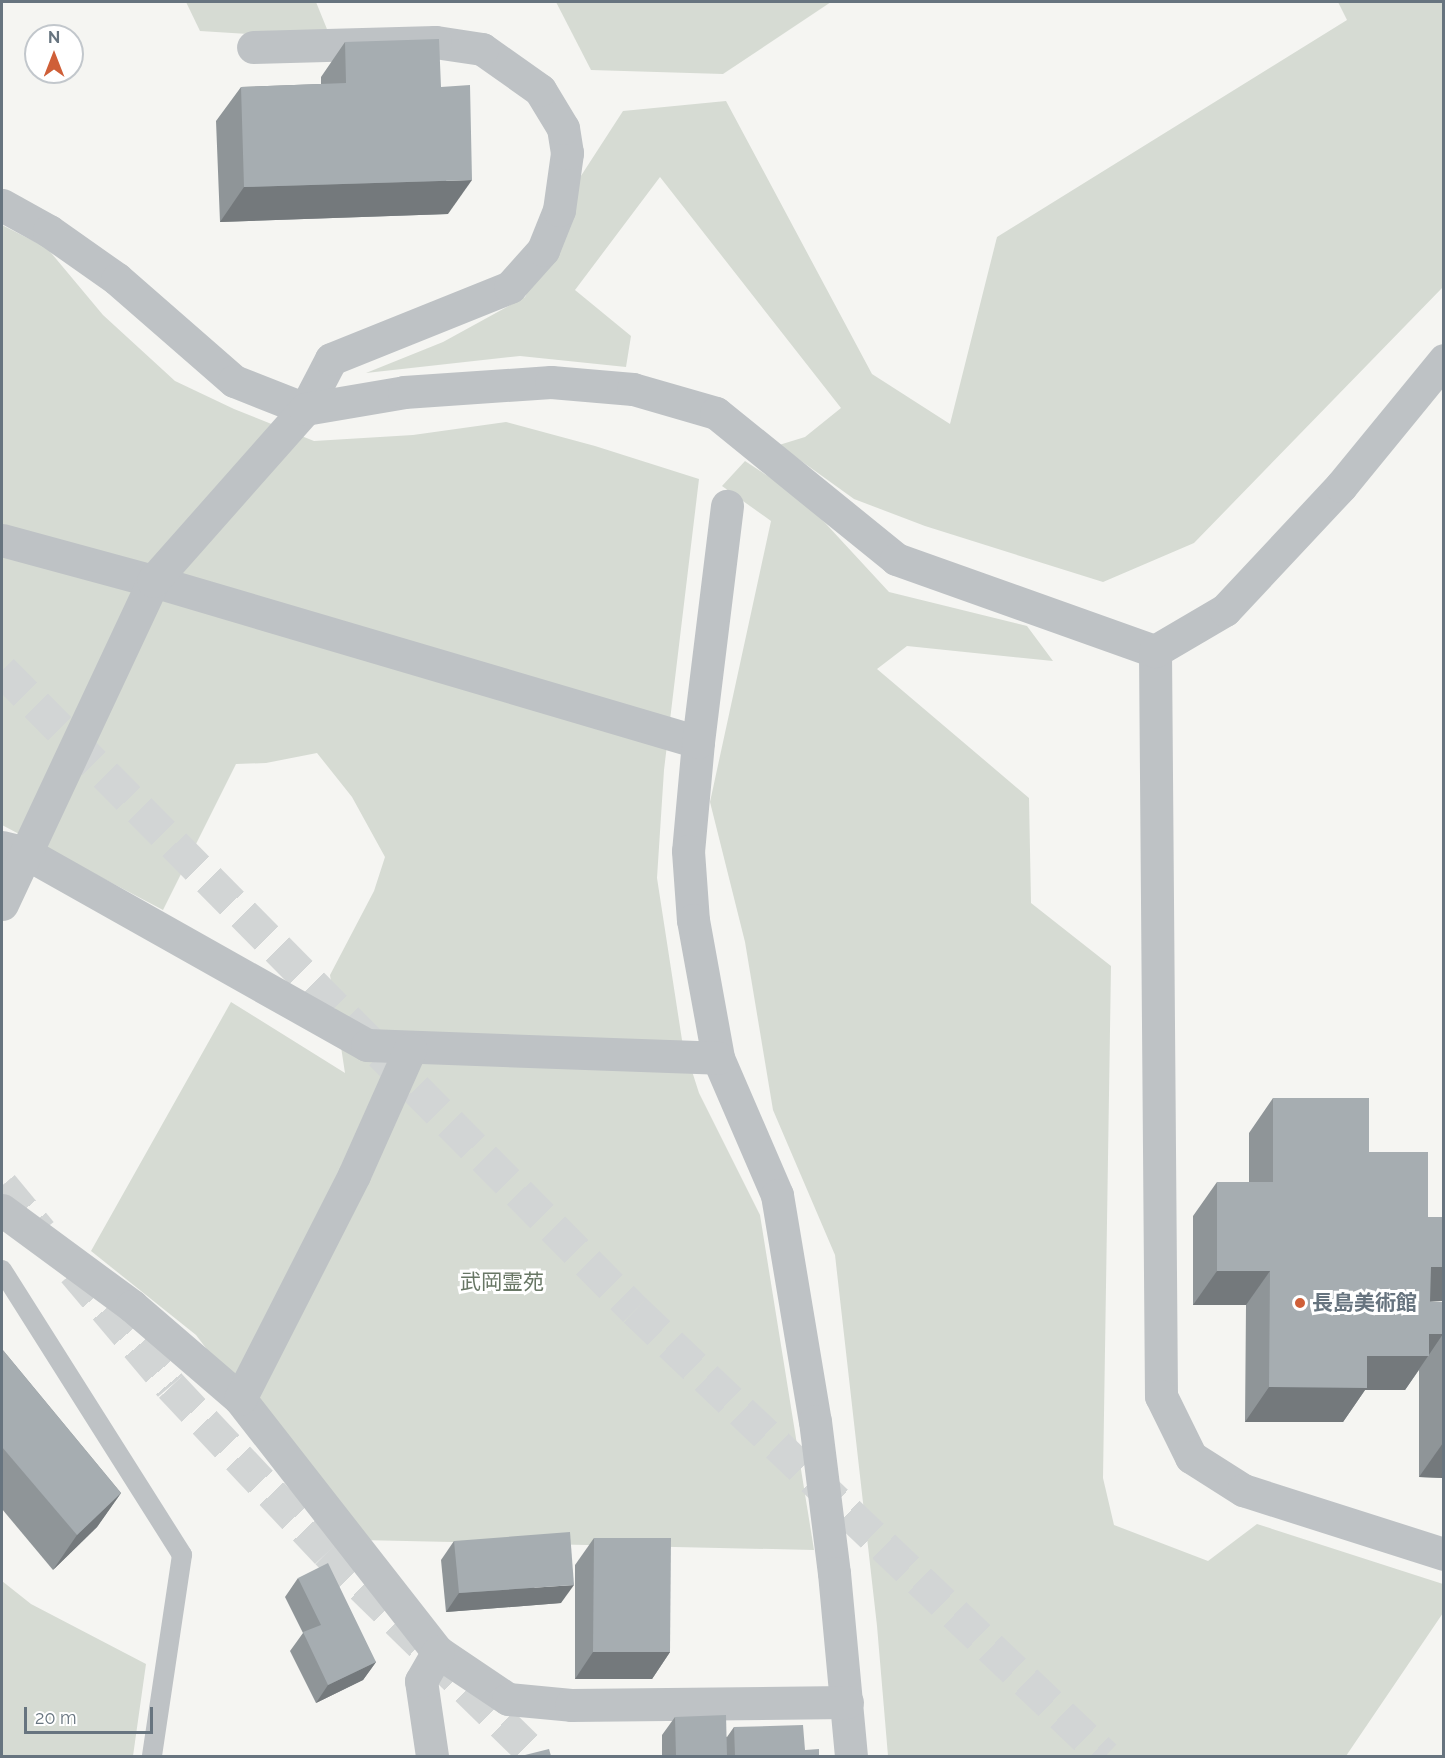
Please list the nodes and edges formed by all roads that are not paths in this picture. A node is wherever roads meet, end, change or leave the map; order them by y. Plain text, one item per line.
1 (253, 47) dead end
2 (2, 205) edge
3 (1443, 360) edge
4 (305, 409) junction
5 (728, 506) dead end
6 (2, 540) edge
7 (153, 581) junction
8 (1155, 651) junction
9 (698, 742) junction
10 (14, 850) edge
11 (2, 904) edge
12 (410, 1049) junction
13 (718, 1058) junction
14 (2, 1210) edge
15 (2, 1270) edge
16 (240, 1399) junction
17 (1443, 1554) edge
18 (438, 1652) junction
19 (847, 1702) junction
20 (152, 1756) edge
21 (432, 1756) edge
22 (851, 1756) edge

1 - 4 street
2 - 4 street
3 - 8 street
4 - 7 street
4 - 8 street
5 - 9 street
6 - 7 street
7 - 9 street
7 - 10 street
8 - 17 street
9 - 13 street
10 - 11 street
10 - 12 street
12 - 13 street
12 - 16 street
13 - 19 street
14 - 16 street
15 - 20 lane
16 - 18 street
18 - 19 street
18 - 21 street
19 - 22 street

